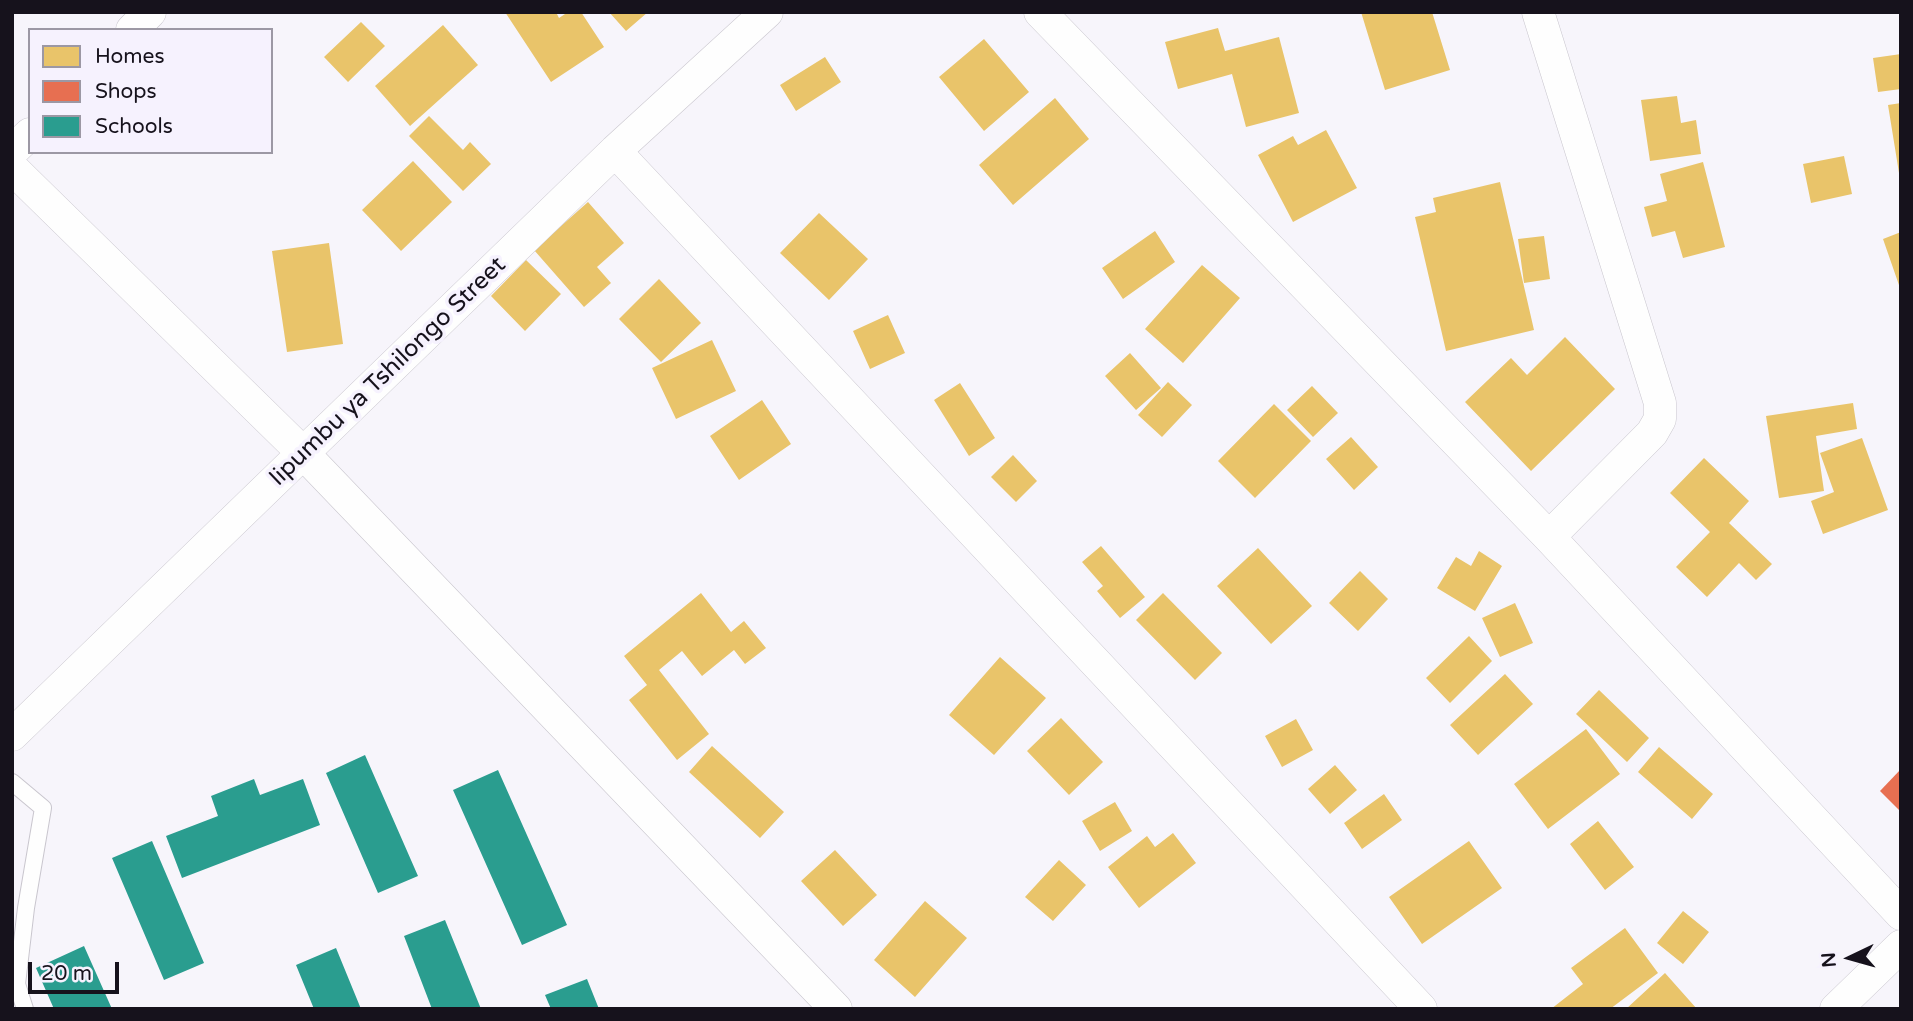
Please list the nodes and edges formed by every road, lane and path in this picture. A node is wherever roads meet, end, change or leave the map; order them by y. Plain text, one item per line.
1 (150, 12) edge
2 (767, 12) edge
3 (1040, 12) edge
4 (1538, 12) edge
5 (134, 28) edge
6 (28, 136) edge
7 (12, 151) edge
8 (615, 151) junction
9 (12, 168) edge
10 (304, 454) junction
11 (1549, 537) junction
12 (12, 735) edge
13 (12, 782) edge
14 (1901, 914) edge
15 (1901, 946) edge
16 (25, 1009) edge
17 (836, 1009) edge
18 (1421, 1009) edge
19 (1836, 1009) edge

1 - 5 street
2 - 8 street, Iipumbu ya Tshilongo Street
3 - 11 street
4 - 11 street
6 - 7 street
8 - 10 street, Iipumbu ya Tshilongo Street
8 - 18 street
9 - 10 street
10 - 12 street, Iipumbu ya Tshilongo Street
10 - 17 street
11 - 14 street
13 - 16 lane
15 - 19 street

